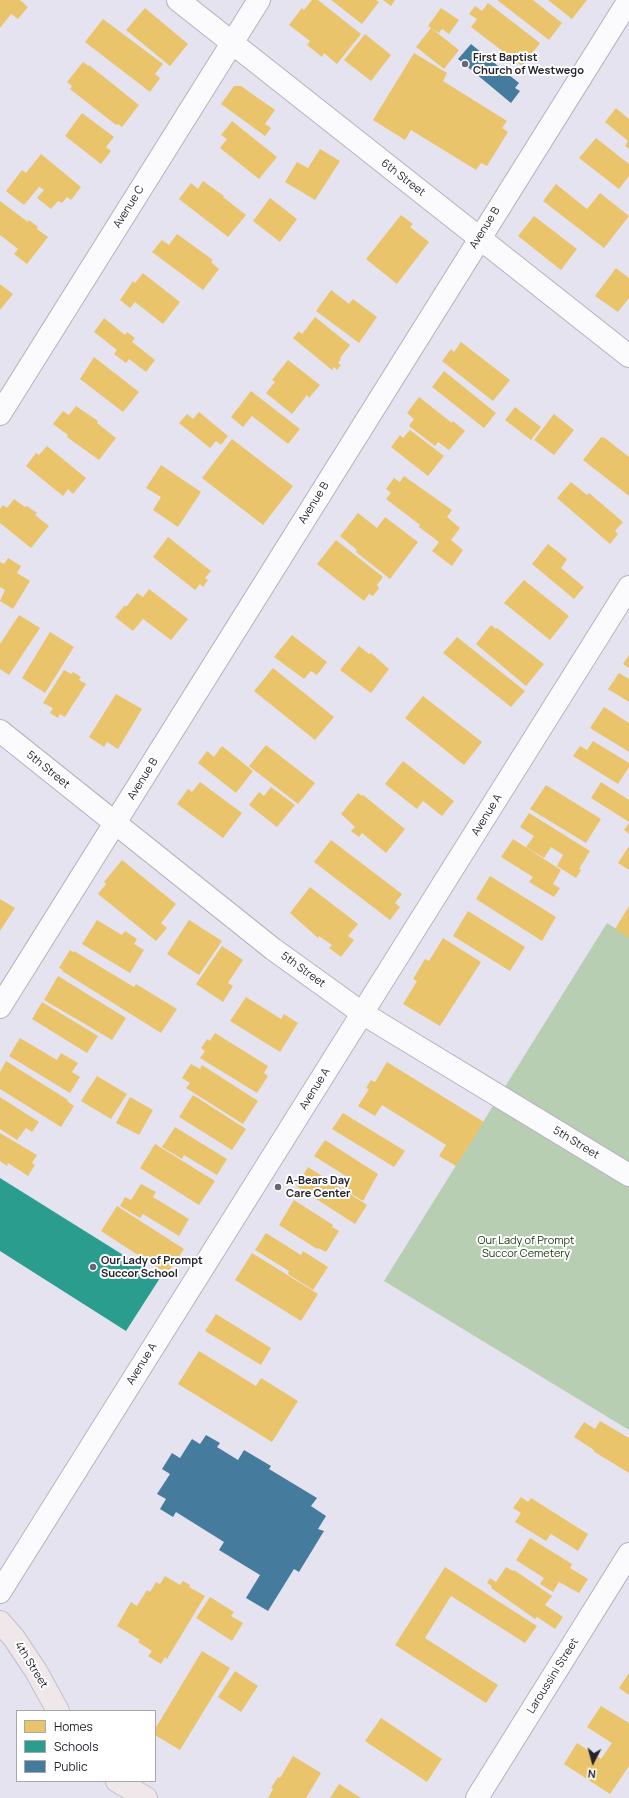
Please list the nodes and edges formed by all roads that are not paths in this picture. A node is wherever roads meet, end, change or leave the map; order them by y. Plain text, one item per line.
1 (178, 0) edge
2 (259, 0) edge
3 (629, 0) edge
4 (232, 43) junction
5 (479, 238) junction
6 (629, 356) edge
7 (0, 414) edge
8 (629, 587) edge
9 (0, 731) edge
10 (116, 823) junction
11 (0, 1007) edge
12 (362, 1013) junction
13 (629, 1175) edge
14 (629, 1554) edge
15 (0, 1592) edge
16 (0, 1622) edge
17 (57, 1710) edge
18 (119, 1782) edge
19 (146, 1798) edge
20 (477, 1798) edge

1 - 4 street, 6th Street
2 - 4 street, Avenue C
3 - 5 street, Avenue B
4 - 5 street, 6th Street
4 - 7 street, Avenue C
5 - 6 street, 6th Street
5 - 10 street, Avenue B
8 - 12 street, Avenue A
9 - 10 street, 5th Street
10 - 11 street, Avenue B
10 - 12 street, 5th Street
12 - 13 street, 5th Street
12 - 15 street, Avenue A
14 - 20 street, Laroussini Street
16 - 17 main road, 4th Street
18 - 19 main road

